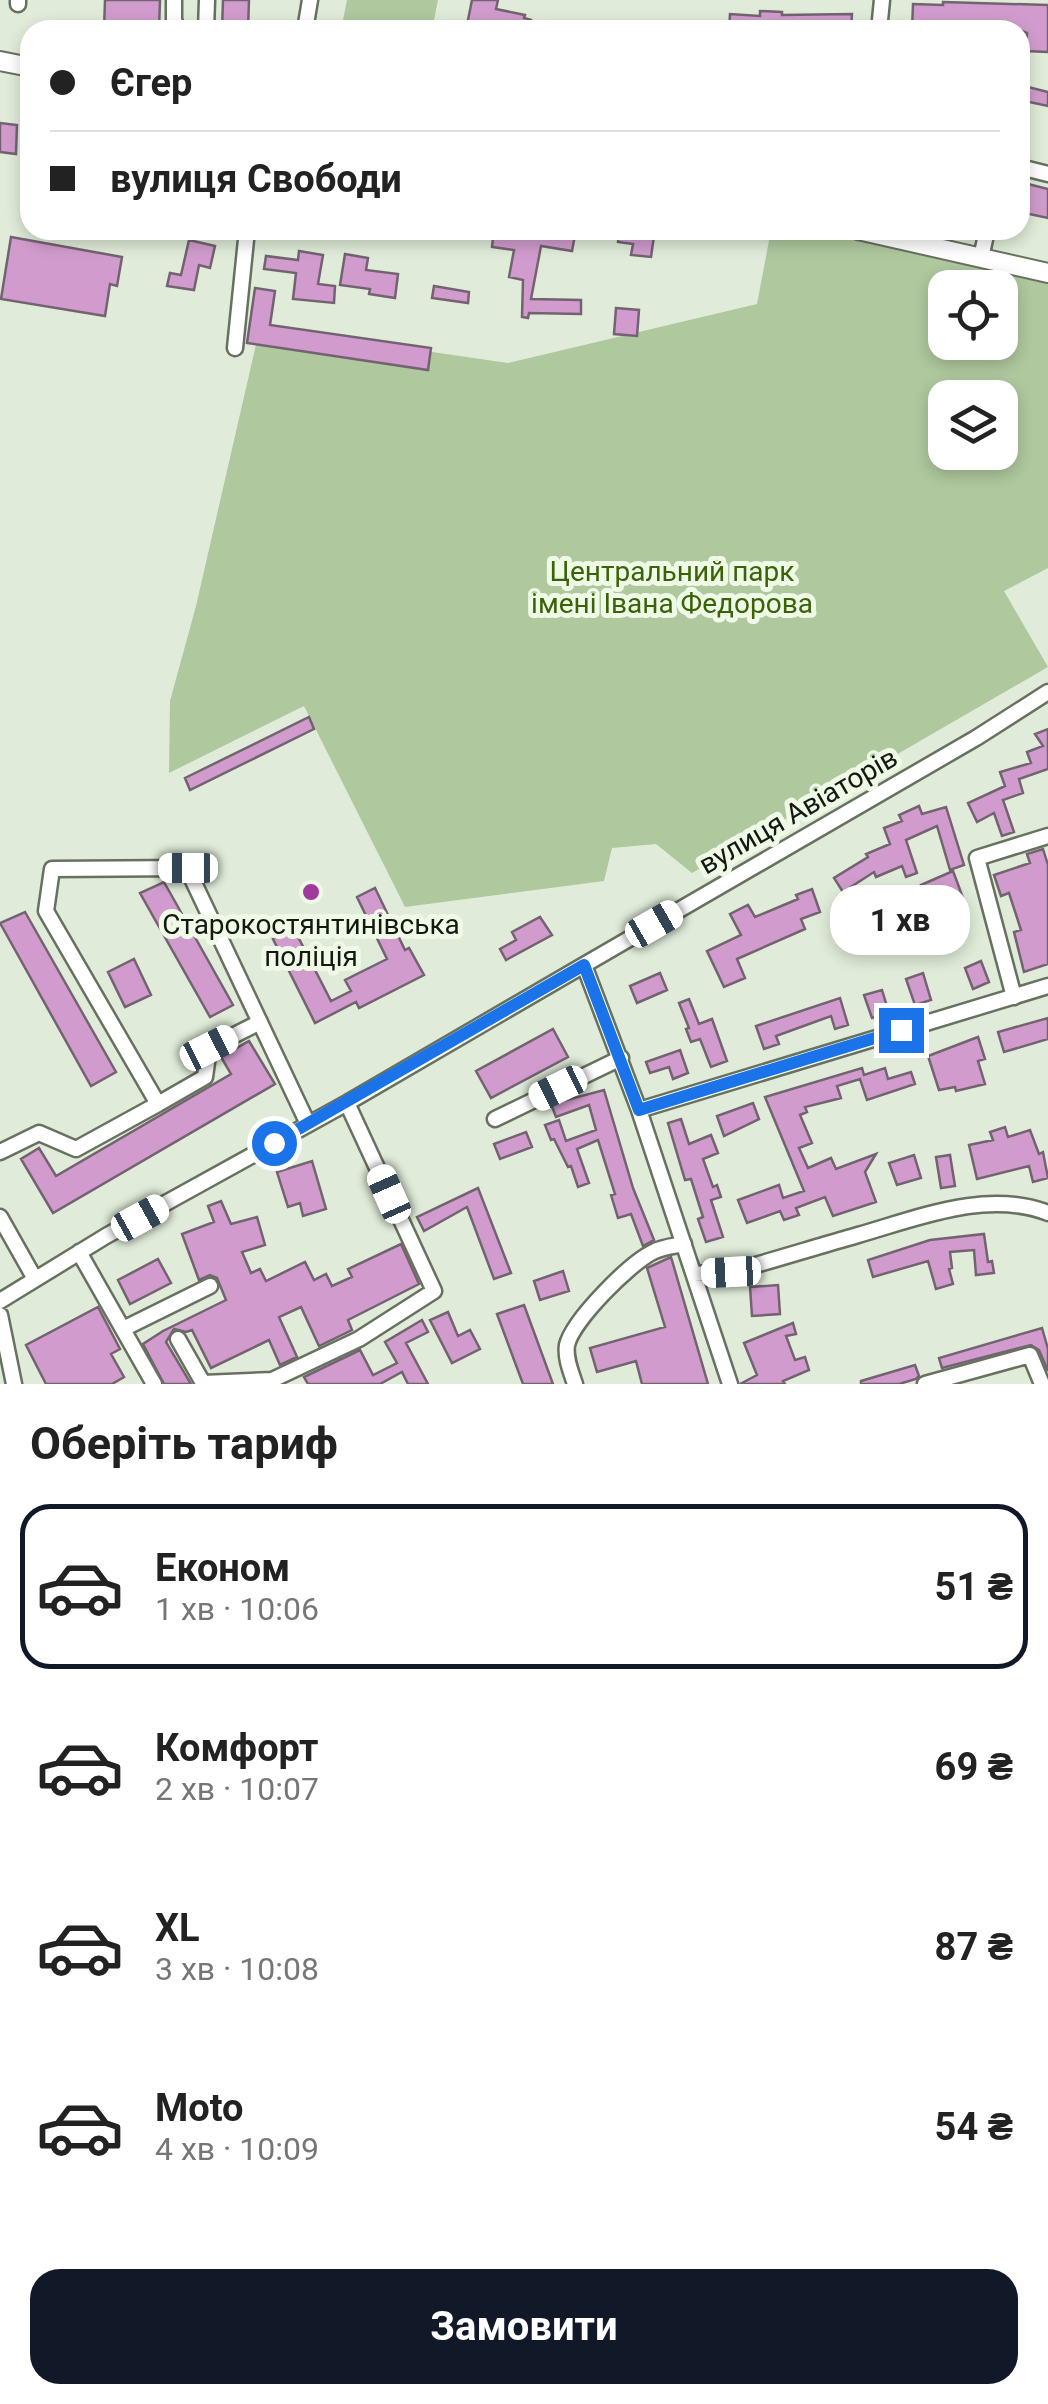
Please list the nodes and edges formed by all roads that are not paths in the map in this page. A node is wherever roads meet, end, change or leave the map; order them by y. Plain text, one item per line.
1 (247, 240) edge
2 (904, 240) edge
3 (985, 240) edge
4 (981, 258) junction
5 (1048, 273) edge
6 (234, 348) dead end
7 (1048, 692) edge
8 (1048, 836) edge
9 (584, 965) junction
10 (1048, 986) edge
11 (1014, 997) junction
12 (260, 1022) junction
13 (621, 1058) junction
14 (348, 1103) junction
15 (158, 1104) junction
16 (639, 1110) junction
17 (496, 1119) dead end
18 (308, 1124) junction
19 (0, 1152) edge
20 (1048, 1214) edge
21 (0, 1217) edge
22 (684, 1244) junction
23 (80, 1252) junction
24 (694, 1274) junction
25 (36, 1279) junction
26 (210, 1286) dead end
27 (0, 1301) edge
28 (0, 1315) edge
29 (122, 1329) junction
30 (178, 1340) dead end
31 (203, 1383) edge
32 (14, 1384) edge
33 (154, 1384) edge
34 (574, 1384) edge
35 (730, 1384) edge
36 (925, 1384) edge
37 (1042, 1384) edge

1 - 6 street
2 - 4 main road
3 - 4 street
4 - 5 main road
7 - 9 street, вулиця Авіаторів
8 - 11 street
9 - 13 street
9 - 14 street, вулиця Авіаторів
10 - 11 street
11 - 16 street
12 - 15 street
12 - 15 street
12 - 18 street
13 - 16 street
13 - 17 street
14 - 18 street, вулиця Авіаторів
14 - 31 street
15 - 19 street
16 - 22 street
18 - 23 street, вулиця Авіаторів
20 - 24 street
21 - 25 street
22 - 24 street
22 - 34 street
23 - 25 street, вулиця Авіаторів
23 - 29 street
24 - 35 street
25 - 27 street, вулиця Авіаторів
26 - 29 street
28 - 32 street
29 - 33 street
30 - 31 street
36 - 37 street

